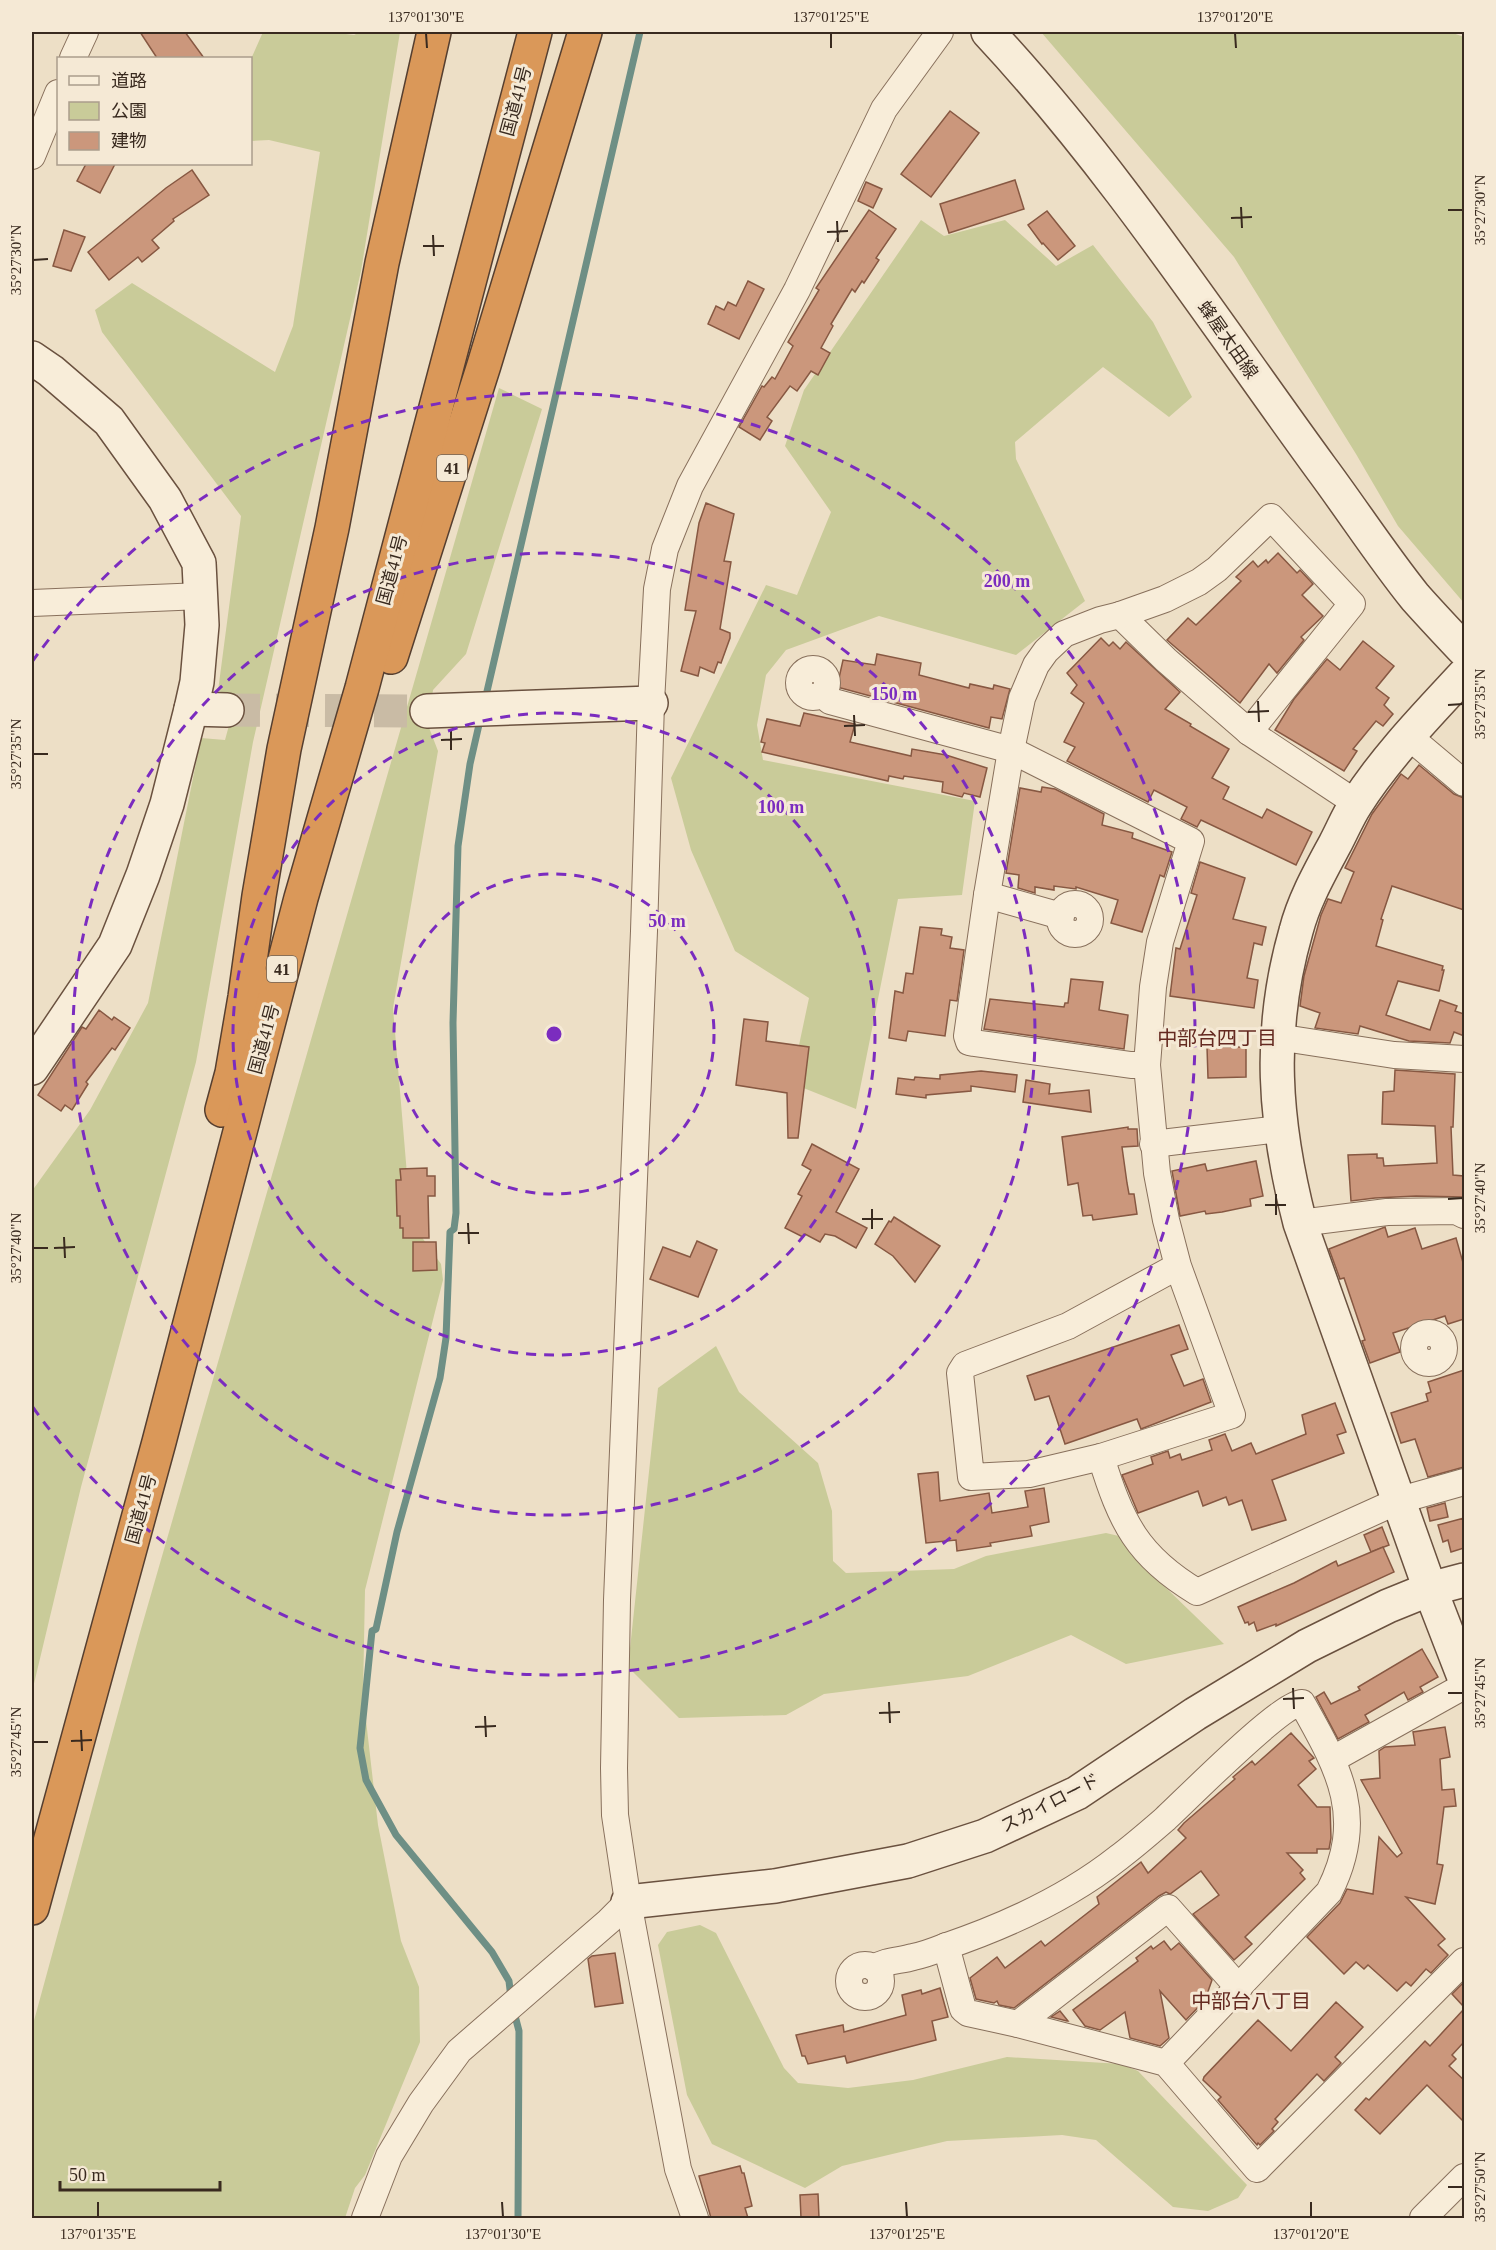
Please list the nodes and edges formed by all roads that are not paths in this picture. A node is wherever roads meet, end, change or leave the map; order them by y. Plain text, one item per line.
1 (85, 32) edge
2 (434, 32) edge
3 (523, 32) edge
4 (535, 32) edge
5 (585, 32) edge
6 (940, 32) edge
7 (988, 32) edge
8 (73, 57) edge
9 (57, 95) edge
10 (32, 156) edge
11 (32, 358) edge
12 (202, 596) junction
13 (32, 603) edge
14 (1120, 615) junction
15 (1464, 650) edge
16 (1464, 675) edge
17 (822, 694) dead end
18 (651, 703) junction
19 (191, 709) junction
20 (227, 710) tunnel mouth
21 (427, 711) tunnel mouth
22 (1249, 732) junction
23 (1407, 736) junction
24 (1011, 750) junction
25 (1464, 783) edge
26 (1356, 803) junction
27 (987, 895) junction
28 (300, 898) junction
29 (1061, 916) dead end
30 (1277, 1036) junction
31 (1464, 1059) edge
32 (1147, 1065) junction
33 (32, 1068) edge
34 (1280, 1129) junction
35 (1153, 1144) junction
36 (1464, 1215) edge
37 (1300, 1223) junction
38 (1178, 1266) junction
39 (160, 1389) junction
40 (1101, 1457) junction
41 (1464, 1482) edge
42 (1400, 1500) junction
43 (1464, 1580) edge
44 (1430, 1589) junction
45 (1464, 1677) edge
46 (1464, 1686) edge
47 (1334, 1759) junction
48 (32, 1866) edge
49 (628, 1902) junction
50 (32, 1908) edge
51 (946, 1946) junction
52 (1464, 1961) edge
53 (874, 1968) dead end
54 (1239, 1988) junction
55 (1018, 2024) junction
56 (1166, 2063) junction
57 (1464, 2177) edge
58 (365, 2218) edge
59 (695, 2218) edge
60 (1423, 2218) edge

1 - 8 street
2 - 39 highway, 41
3 - 39 highway, 国道41号 / 41
4 - 28 highway, 国道41号 / 41
5 - 28 highway, 41
6 - 18 street
7 - 15 street, 蜂屋太田線
9 - 10 street
11 - 12 street
12 - 13 street
12 - 19 street
14 - 22 street
14 - 22 street
14 - 24 street
16 - 23 street
17 - 24 street
18 - 21 street
18 - 49 street
19 - 20 street
19 - 33 street
22 - 26 street
23 - 25 street
23 - 26 street
24 - 27 street
24 - 32 street
26 - 30 street
27 - 29 street
27 - 32 street
28 - 50 highway, 国道41号 / 41
30 - 31 street
30 - 34 street
32 - 35 street
34 - 35 street
34 - 37 street
35 - 38 street
36 - 37 street
37 - 42 street
38 - 40 street
38 - 40 street
39 - 48 highway, 国道41号 / 41
40 - 42 street
41 - 42 street
42 - 44 street
43 - 44 street, スカイロード
44 - 45 street
44 - 49 street, スカイロード
46 - 47 street
47 - 51 street
47 - 54 street
49 - 58 street
49 - 59 street
51 - 53 street
51 - 55 street
52 - 56 street
54 - 55 street
54 - 56 street
55 - 56 street
57 - 60 street

